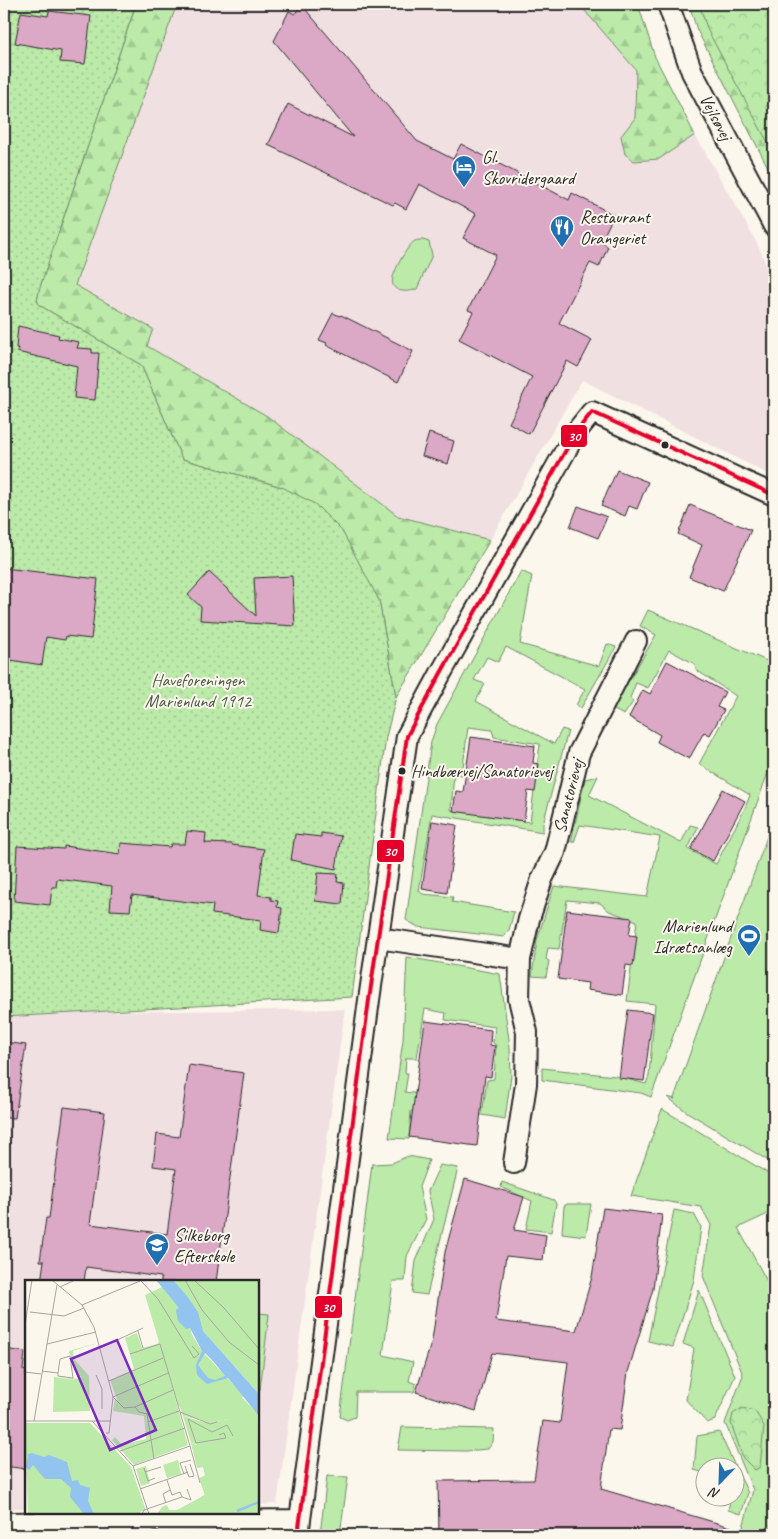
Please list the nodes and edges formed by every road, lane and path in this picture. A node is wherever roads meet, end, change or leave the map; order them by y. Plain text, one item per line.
1 (668, 4) edge
2 (774, 226) edge
3 (774, 495) edge
4 (636, 641) dead end
5 (378, 938) junction
6 (520, 959) junction
7 (514, 1163) dead end
8 (4, 1523) edge
9 (299, 1528) edge

1 - 2 street, Vejlsøvej
3 - 5 street
4 - 6 street, Sanatorievej
5 - 6 street
5 - 9 street
6 - 7 street, Sanatorievej
8 - 9 street

